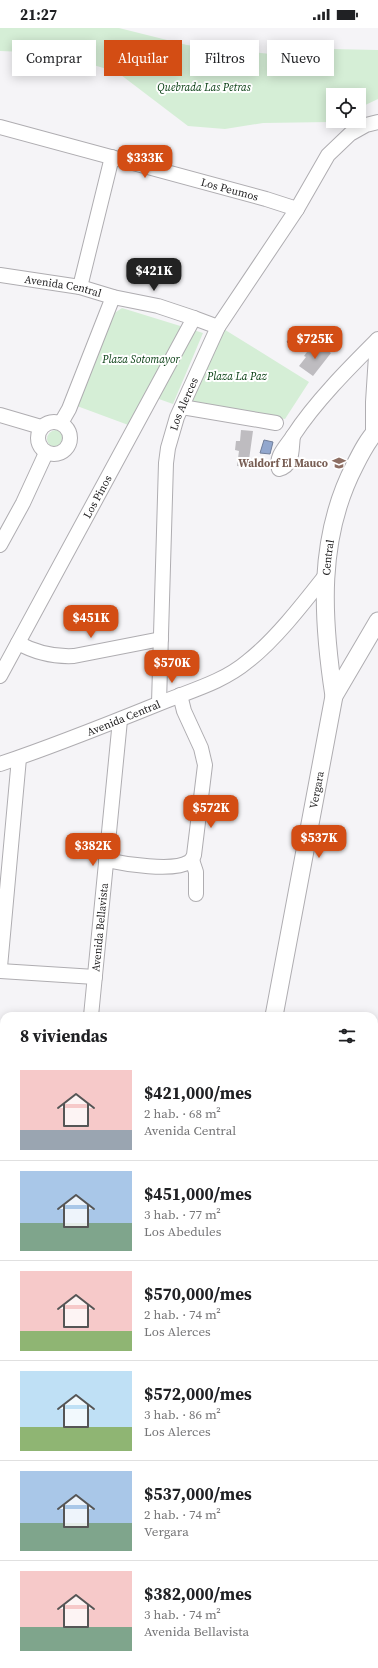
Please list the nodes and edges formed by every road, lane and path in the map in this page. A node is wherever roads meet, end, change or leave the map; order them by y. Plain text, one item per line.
1 (378, 122) edge
2 (0, 127) edge
3 (112, 157) junction
4 (297, 209) junction
5 (0, 275) edge
6 (80, 287) junction
7 (113, 296) junction
8 (194, 318) junction
9 (218, 327) junction
10 (378, 340) edge
11 (182, 407) junction
12 (0, 415) edge
13 (61, 423) junction
14 (276, 423) dead end
15 (41, 427) junction
16 (376, 432) edge
17 (293, 436) dead end
18 (46, 452) junction
19 (0, 545) edge
20 (325, 576) junction
21 (378, 621) edge
22 (161, 639) junction
23 (18, 643) junction
24 (0, 676) edge
25 (180, 695) junction
26 (334, 696) junction
27 (159, 703) junction
28 (120, 720) junction
29 (19, 758) junction
30 (0, 764) edge
31 (106, 860) junction
32 (192, 860) junction
33 (196, 894) dead end
34 (0, 967) edge
35 (0, 971) edge
36 (95, 977) junction
37 (91, 1012) edge
38 (275, 1012) edge

1 - 4 street, Los Alerces
2 - 3 street, Los Peumos
3 - 4 street, Los Peumos
3 - 6 street
4 - 9 street, Los Alerces
5 - 6 street, Avenida Central
6 - 7 street, Avenida Central
7 - 8 street, Avenida Central
7 - 13 street
8 - 9 street, Avenida Central
8 - 23 street, Los Pinos
9 - 11 street, Los Alerces
10 - 16 street
10 - 17 street
11 - 14 street
11 - 22 street, Los Alerces
12 - 15 street
13 - 15 street
13 - 18 street
15 - 18 street
16 - 20 street, Central
18 - 19 street
20 - 25 street, Avenida Central
20 - 26 street, Central
21 - 26 street, Vergara
22 - 23 street
22 - 27 street, Los Alerces
23 - 24 street, Los Pinos
25 - 27 street, Avenida Central
25 - 32 street
26 - 38 street, Vergara
27 - 28 street, Avenida Central
28 - 29 street, Avenida Central
28 - 31 street, Avenida Bellavista
29 - 30 street, Avenida Central
29 - 34 street
31 - 32 street
31 - 36 street, Avenida Bellavista
32 - 33 street
35 - 36 street
36 - 37 street, Avenida Bellavista

